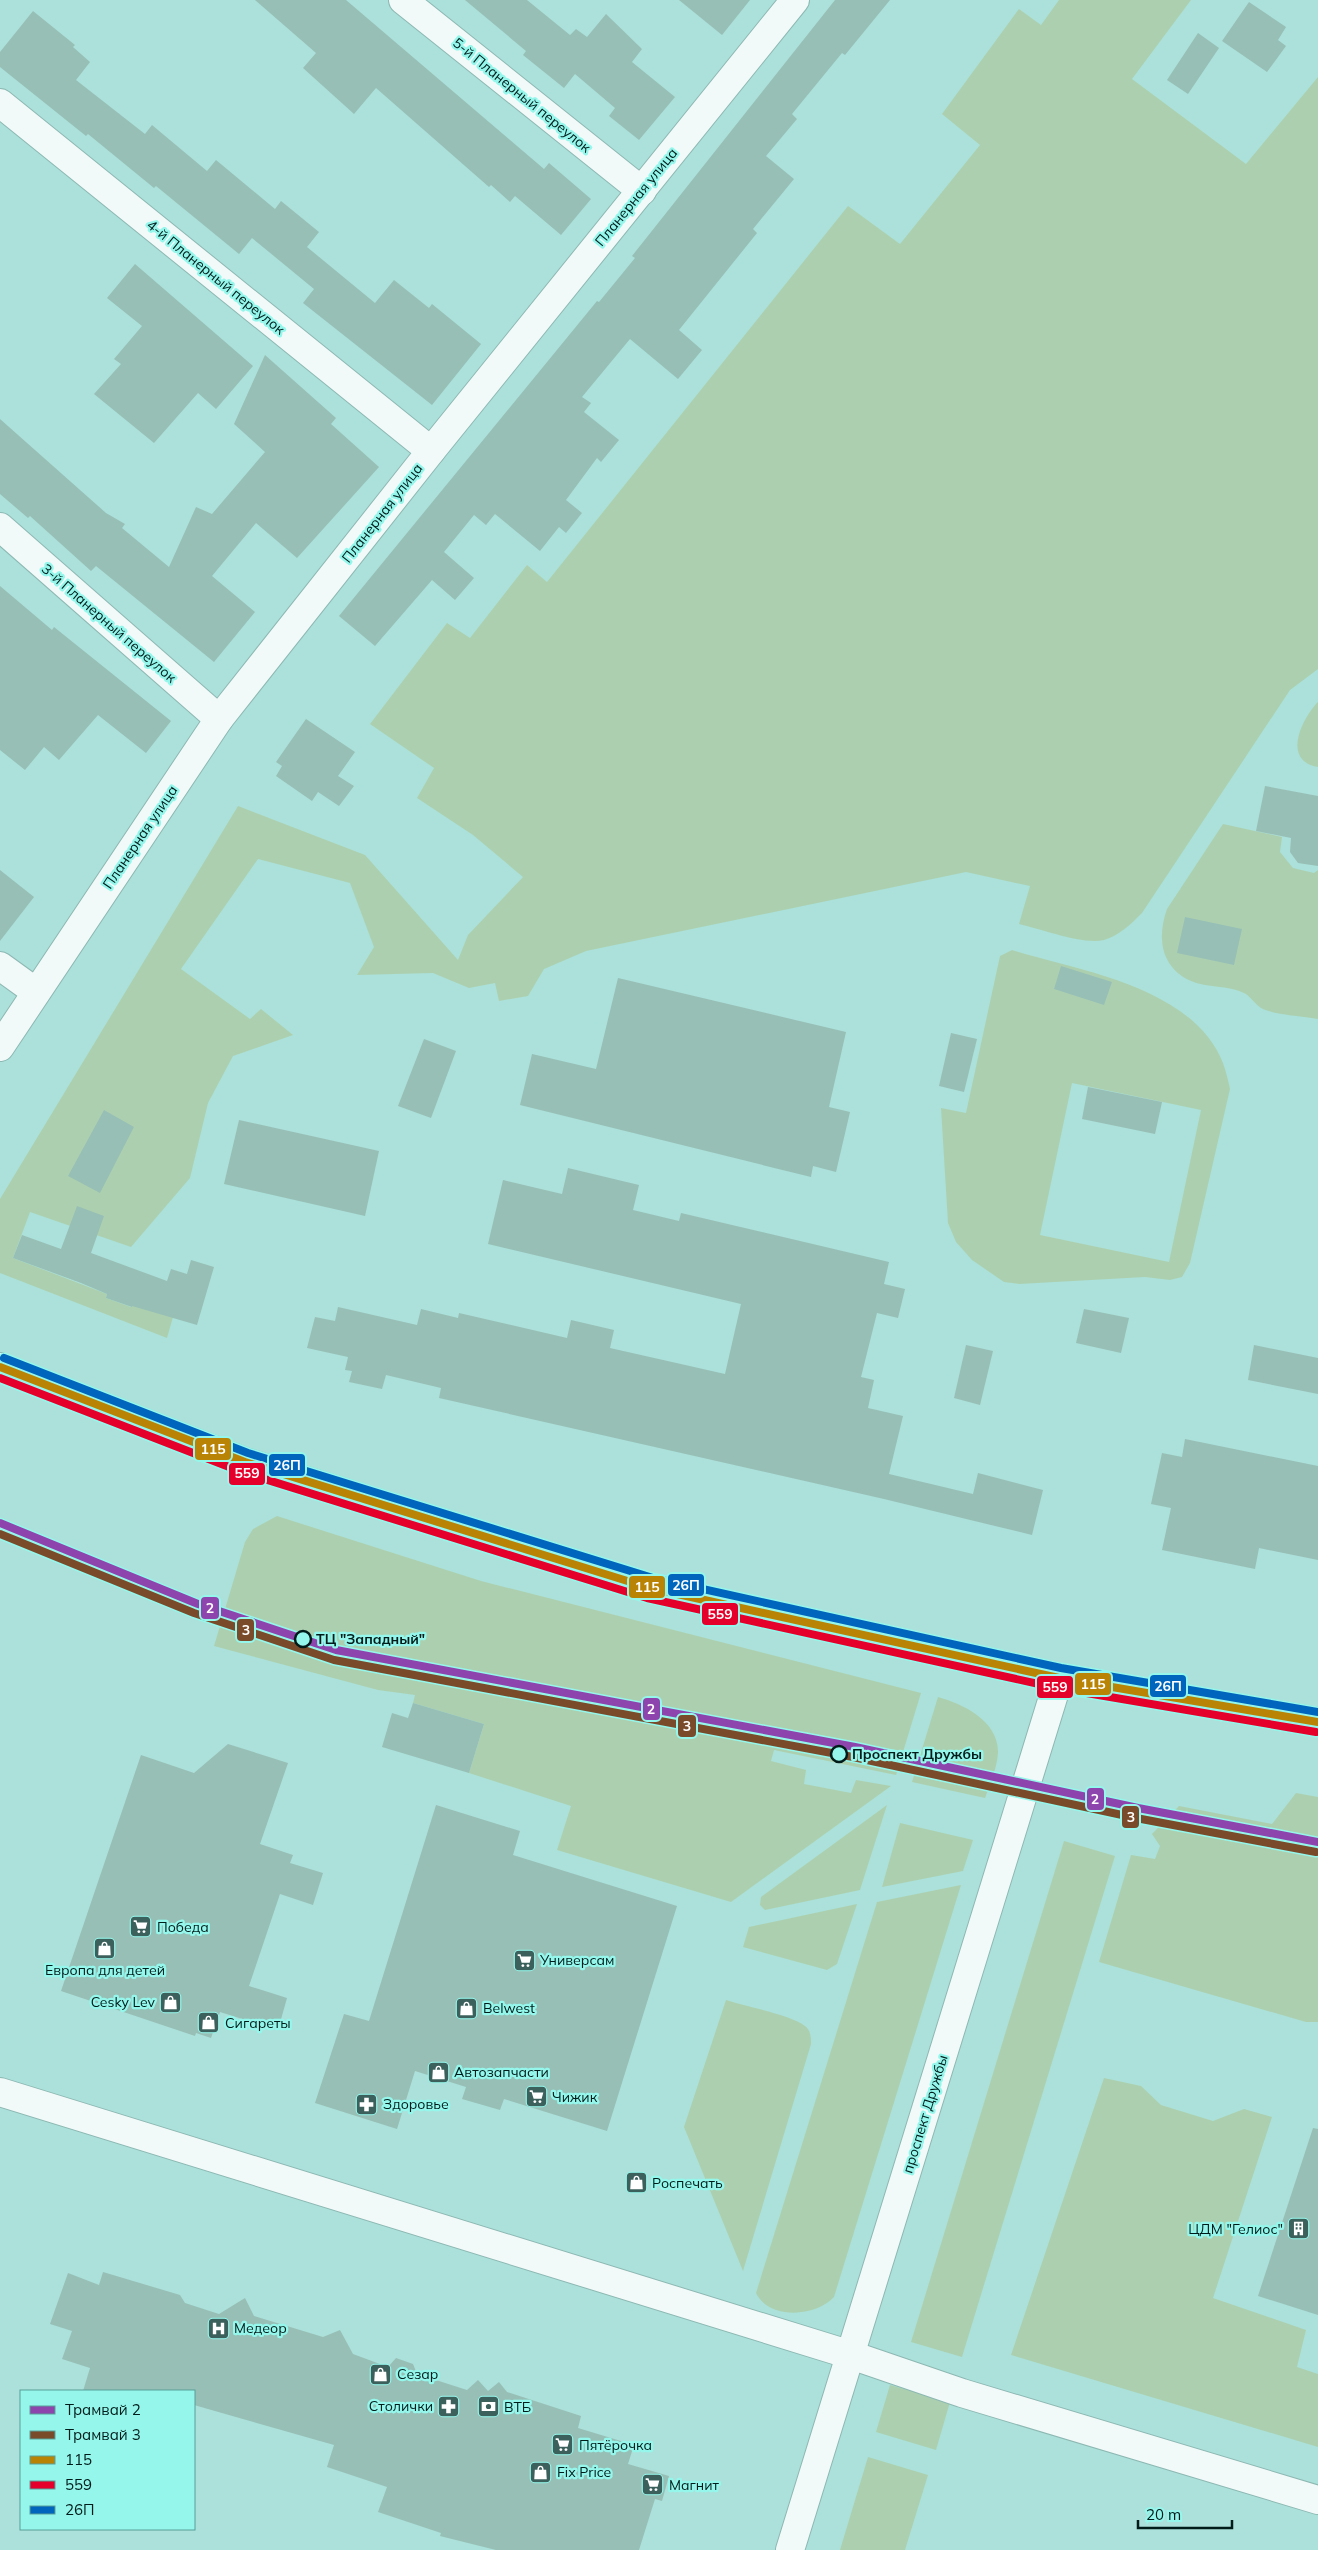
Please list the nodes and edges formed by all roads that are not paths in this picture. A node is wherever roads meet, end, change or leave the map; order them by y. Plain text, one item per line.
1 (403, 0) edge
2 (795, 0) edge
3 (0, 103) edge
4 (642, 191) junction
5 (431, 451) junction
6 (0, 527) edge
7 (219, 719) junction
8 (0, 966) edge
9 (36, 992) junction
10 (0, 1047) edge
11 (0, 1367) edge
12 (1060, 1678) junction
13 (1318, 1722) edge
14 (0, 2092) edge
15 (851, 2355) junction
16 (1318, 2500) edge
17 (790, 2550) edge

1 - 4 street, 5-й Планерный переулок
2 - 4 street, Планерная улица
3 - 5 street, 4-й Планерный переулок
4 - 5 street, Планерная улица
5 - 7 street, Планерная улица
6 - 7 street, 3-й Планерный переулок
7 - 9 street, Планерная улица
8 - 9 street
9 - 10 street, Планерная улица
11 - 12 street
12 - 13 street
12 - 15 street, проспект Дружбы
14 - 15 street
15 - 16 street
15 - 17 street, проспект Дружбы

